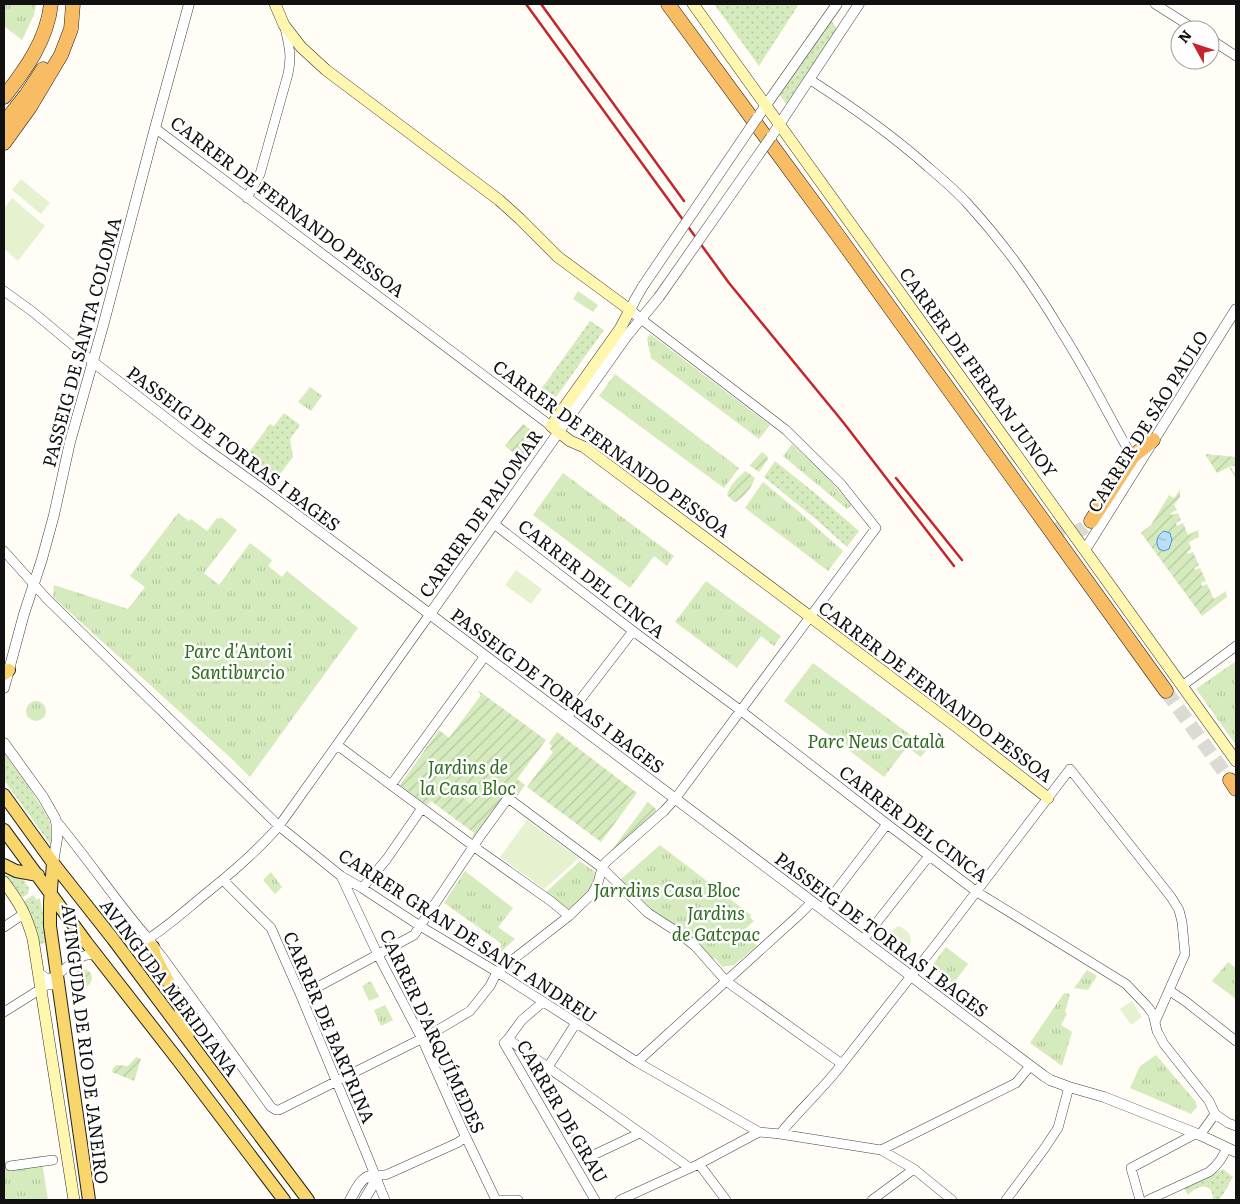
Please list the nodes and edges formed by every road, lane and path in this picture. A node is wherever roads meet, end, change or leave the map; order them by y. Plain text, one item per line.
1 (71, 4) edge
2 (189, 4) edge
3 (275, 4) edge
4 (668, 4) edge
5 (693, 4) edge
6 (837, 4) edge
7 (859, 4) edge
8 (1155, 4) edge
9 (51, 6) edge
10 (1180, 20) edge
11 (284, 25) junction
12 (1220, 46) edge
13 (1236, 56) edge
14 (809, 79) junction
15 (4, 82) edge
16 (4, 97) edge
17 (766, 105) junction
18 (4, 123) edge
19 (779, 124) junction
20 (155, 128) junction
21 (4, 143) edge
22 (247, 198) junction
23 (4, 291) edge
24 (1236, 309) edge
25 (630, 310) junction
26 (641, 319) junction
27 (93, 362) junction
28 (555, 429) junction
29 (1153, 440) joint
30 (1137, 458) junction
31 (1091, 521) tunnel mouth
32 (494, 524) junction
33 (1085, 550) junction
34 (4, 551) edge
35 (33, 584) junction
36 (430, 614) junction
37 (810, 617) junction
38 (633, 630) junction
39 (1236, 646) edge
40 (485, 656) junction
41 (6, 672) edge
42 (1182, 686) junction
43 (4, 688) edge
44 (1166, 692) tunnel mouth
45 (740, 710) junction
46 (567, 717) junction
47 (4, 743) edge
48 (337, 745) junction
49 (1236, 761) edge
50 (391, 785) junction
51 (4, 795) edge
52 (1048, 798) junction
53 (675, 799) junction
54 (422, 808) junction
55 (57, 822) junction
56 (887, 824) junction
57 (279, 826) junction
58 (4, 830) edge
59 (474, 846) junction
60 (929, 856) junction
61 (53, 863) junction
62 (4, 866) edge
63 (602, 868) junction
64 (38, 875) junction
65 (341, 876) junction
66 (223, 880) junction
67 (4, 882) edge
68 (362, 888) junction
69 (977, 892) junction
70 (50, 893) junction
71 (812, 902) junction
72 (822, 909) junction
73 (569, 916) junction
74 (26, 917) junction
75 (420, 926) junction
76 (4, 927) edge
77 (863, 940) junction
78 (151, 943) junction
79 (378, 955) junction
80 (97, 956) junction
81 (497, 972) junction
82 (39, 974) junction
83 (911, 976) junction
84 (726, 981) junction
85 (57, 982) junction
86 (41, 988) junction
87 (1170, 991) junction
88 (301, 996) junction
89 (543, 1002) junction
90 (4, 1012) edge
91 (1155, 1022) junction
92 (576, 1023) junction
93 (422, 1039) junction
94 (508, 1039) junction
95 (1236, 1041) edge
96 (190, 1043) junction
97 (638, 1062) junction
98 (842, 1064) junction
99 (1030, 1066) junction
100 (548, 1067) junction
101 (541, 1078) dead end
102 (336, 1082) junction
103 (1069, 1087) junction
104 (1215, 1114) junction
105 (1236, 1126) edge
106 (759, 1132) junction
107 (640, 1133) junction
108 (780, 1134) junction
109 (1197, 1134) junction
110 (466, 1137) junction
111 (576, 1139) dead end
112 (881, 1150) junction
113 (1232, 1150) edge
114 (53, 1160) dead end
115 (10, 1166) dead end
116 (694, 1166) junction
117 (914, 1169) junction
118 (375, 1175) junction
119 (74, 1200) edge
120 (89, 1200) edge
121 (284, 1200) edge
122 (308, 1200) edge
123 (350, 1200) edge
124 (364, 1200) edge
125 (385, 1200) edge
126 (495, 1200) edge
127 (518, 1200) edge
128 (595, 1200) edge
129 (620, 1200) edge
130 (726, 1200) edge
131 (872, 1200) edge
132 (952, 1200) edge
133 (1006, 1200) edge
134 (1140, 1200) edge
135 (1148, 1200) edge

1 - 18 highway
1 - 21 highway
2 - 20 street, PASSEIG DE SANTA COLOMA
3 - 11 main road
4 - 44 highway
5 - 17 main road, CARRER DE FERRAN JUNOY
6 - 17 street, CARRER DE PALOMAR
7 - 14 street, CARRER DE PALOMAR
8 - 10 street
9 - 15 highway
9 - 16 highway
11 - 22 street
11 - 25 main road
12 - 13 street
14 - 19 street, CARRER DE PALOMAR
14 - 30 street
17 - 19 main road, CARRER DE FERRAN JUNOY
17 - 25 street, CARRER DE PALOMAR, bridge
19 - 26 street, CARRER DE PALOMAR, bridge
19 - 33 main road, CARRER DE FERRAN JUNOY
20 - 22 street, CARRER DE FERNANDO PESSOA
20 - 27 street, PASSEIG DE SANTA COLOMA
22 - 28 street, CARRER DE FERNANDO PESSOA
23 - 27 street, PASSEIG DE TORRAS I BAGES
24 - 29 street, CARRER DE SÃO PAULO
25 - 26 street
25 - 28 main road, CARRER DE PALOMAR
26 - 28 street, CARRER DE PALOMAR
26 - 37 street
27 - 35 street, PASSEIG DE SANTA COLOMA
27 - 36 street, PASSEIG DE TORRAS I BAGES
28 - 32 street, CARRER DE PALOMAR
28 - 37 main road, CARRER DE FERNANDO PESSOA
29 - 30 highway
30 - 31 highway
30 - 33 street, CARRER DE SÃO PAULO
32 - 36 street, CARRER DE PALOMAR
32 - 38 street, CARRER DEL CINCA
33 - 42 main road, CARRER DE FERRAN JUNOY
34 - 35 street, CARRER GRAN DE SANT ANDREU
35 - 41 street, PASSEIG DE SANTA COLOMA
35 - 57 street, CARRER GRAN DE SANT ANDREU
36 - 40 street, PASSEIG DE TORRAS I BAGES
36 - 48 street, CARRER DE PALOMAR
37 - 45 street
37 - 52 main road, CARRER DE FERNANDO PESSOA
38 - 45 street, CARRER DEL CINCA
38 - 46 street
39 - 42 street
40 - 46 street, PASSEIG DE TORRAS I BAGES
40 - 50 street
41 - 43 street, PASSEIG DE SANTA COLOMA
42 - 49 main road, CARRER DE FERRAN JUNOY
45 - 53 street
45 - 56 street, CARRER DEL CINCA
46 - 53 street, PASSEIG DE TORRAS I BAGES
47 - 55 street, AVINGUDA MERIDIANA
48 - 50 street
48 - 57 street, CARRER DE PALOMAR
50 - 54 street
51 - 61 main road, AVINGUDA MERIDIANA
52 - 69 street
52 - 87 street
53 - 63 street
53 - 71 street, PASSEIG DE TORRAS I BAGES
54 - 59 street
54 - 68 street
55 - 61 street
55 - 78 street, AVINGUDA MERIDIANA
56 - 60 street, CARRER DEL CINCA
56 - 72 street
57 - 65 street, CARRER GRAN DE SANT ANDREU
57 - 66 street, CARRER DE PALOMAR
58 - 64 main road
59 - 63 street
59 - 73 street
59 - 75 street
60 - 69 street, CARRER DEL CINCA
60 - 77 street
61 - 70 main road, AVINGUDA DE RIO DE JANEIRO
61 - 96 main road, AVINGUDA MERIDIANA
62 - 64 main road
63 - 73 street
63 - 84 street
64 - 70 main road
65 - 68 street, CARRER GRAN DE SANT ANDREU
65 - 79 street, CARRER D'ARQUÍMEDES
66 - 78 street, CARRER DE PALOMAR
66 - 88 street, CARRER DE BARTRINA
67 - 74 main road, AVINGUDA DE RIO DE JANEIRO
68 - 75 street, CARRER GRAN DE SANT ANDREU
69 - 83 street
69 - 91 street, CARRER DEL CINCA
70 - 80 main road
70 - 85 main road, AVINGUDA DE RIO DE JANEIRO
71 - 72 street, PASSEIG DE TORRAS I BAGES
71 - 84 street
72 - 77 street, PASSEIG DE TORRAS I BAGES
73 - 81 street
74 - 76 street
74 - 82 main road, AVINGUDA DE RIO DE JANEIRO
75 - 79 street
75 - 81 street, CARRER GRAN DE SANT ANDREU
77 - 83 street, PASSEIG DE TORRAS I BAGES
78 - 96 main road
78 - 102 street, AVINGUDA MERIDIANA
79 - 88 street
79 - 93 street, CARRER D'ARQUÍMEDES
80 - 85 street
80 - 121 main road
81 - 89 street, CARRER GRAN DE SANT ANDREU
81 - 93 street
82 - 85 street
82 - 86 main road, AVINGUDA DE RIO DE JANEIRO
83 - 98 street
83 - 99 street, PASSEIG DE TORRAS I BAGES
84 - 97 street
84 - 98 street
85 - 86 street
85 - 120 main road, AVINGUDA DE RIO DE JANEIRO
86 - 90 street
86 - 119 main road, AVINGUDA DE RIO DE JANEIRO
87 - 91 street
87 - 95 street
88 - 102 street, CARRER DE BARTRINA
89 - 92 street, CARRER GRAN DE SANT ANDREU
89 - 94 street, CARRER DE GRAU
91 - 104 street, CARRER DEL CINCA
92 - 97 street, CARRER GRAN DE SANT ANDREU
92 - 100 street
93 - 102 street
93 - 110 street, CARRER D'ARQUÍMEDES
94 - 100 street, CARRER DE GRAU
94 - 128 street, CARRER DE GRAU
96 - 122 main road, AVINGUDA MERIDIANA
97 - 106 street, CARRER GRAN DE SANT ANDREU
98 - 108 street
99 - 103 street, PASSEIG DE TORRAS I BAGES
99 - 112 street
100 - 101 street
100 - 107 street, CARRER DE GRAU
102 - 118 street, CARRER DE BARTRINA
103 - 109 street, PASSEIG DE TORRAS I BAGES
103 - 133 street
104 - 105 street
104 - 109 street
106 - 108 street, CARRER GRAN DE SANT ANDREU
106 - 116 street
107 - 111 street
107 - 116 street, CARRER DE GRAU
108 - 112 street, CARRER GRAN DE SANT ANDREU
109 - 113 street, PASSEIG DE TORRAS I BAGES
109 - 134 street
110 - 118 street
110 - 126 street, CARRER D'ARQUÍMEDES
112 - 117 street, CARRER GRAN DE SANT ANDREU
113 - 135 street
114 - 115 street
116 - 129 street
116 - 130 street, CARRER DE GRAU
117 - 131 street
117 - 132 street, CARRER GRAN DE SANT ANDREU
118 - 123 street
118 - 124 street
118 - 125 street, CARRER DE BARTRINA
126 - 127 street

